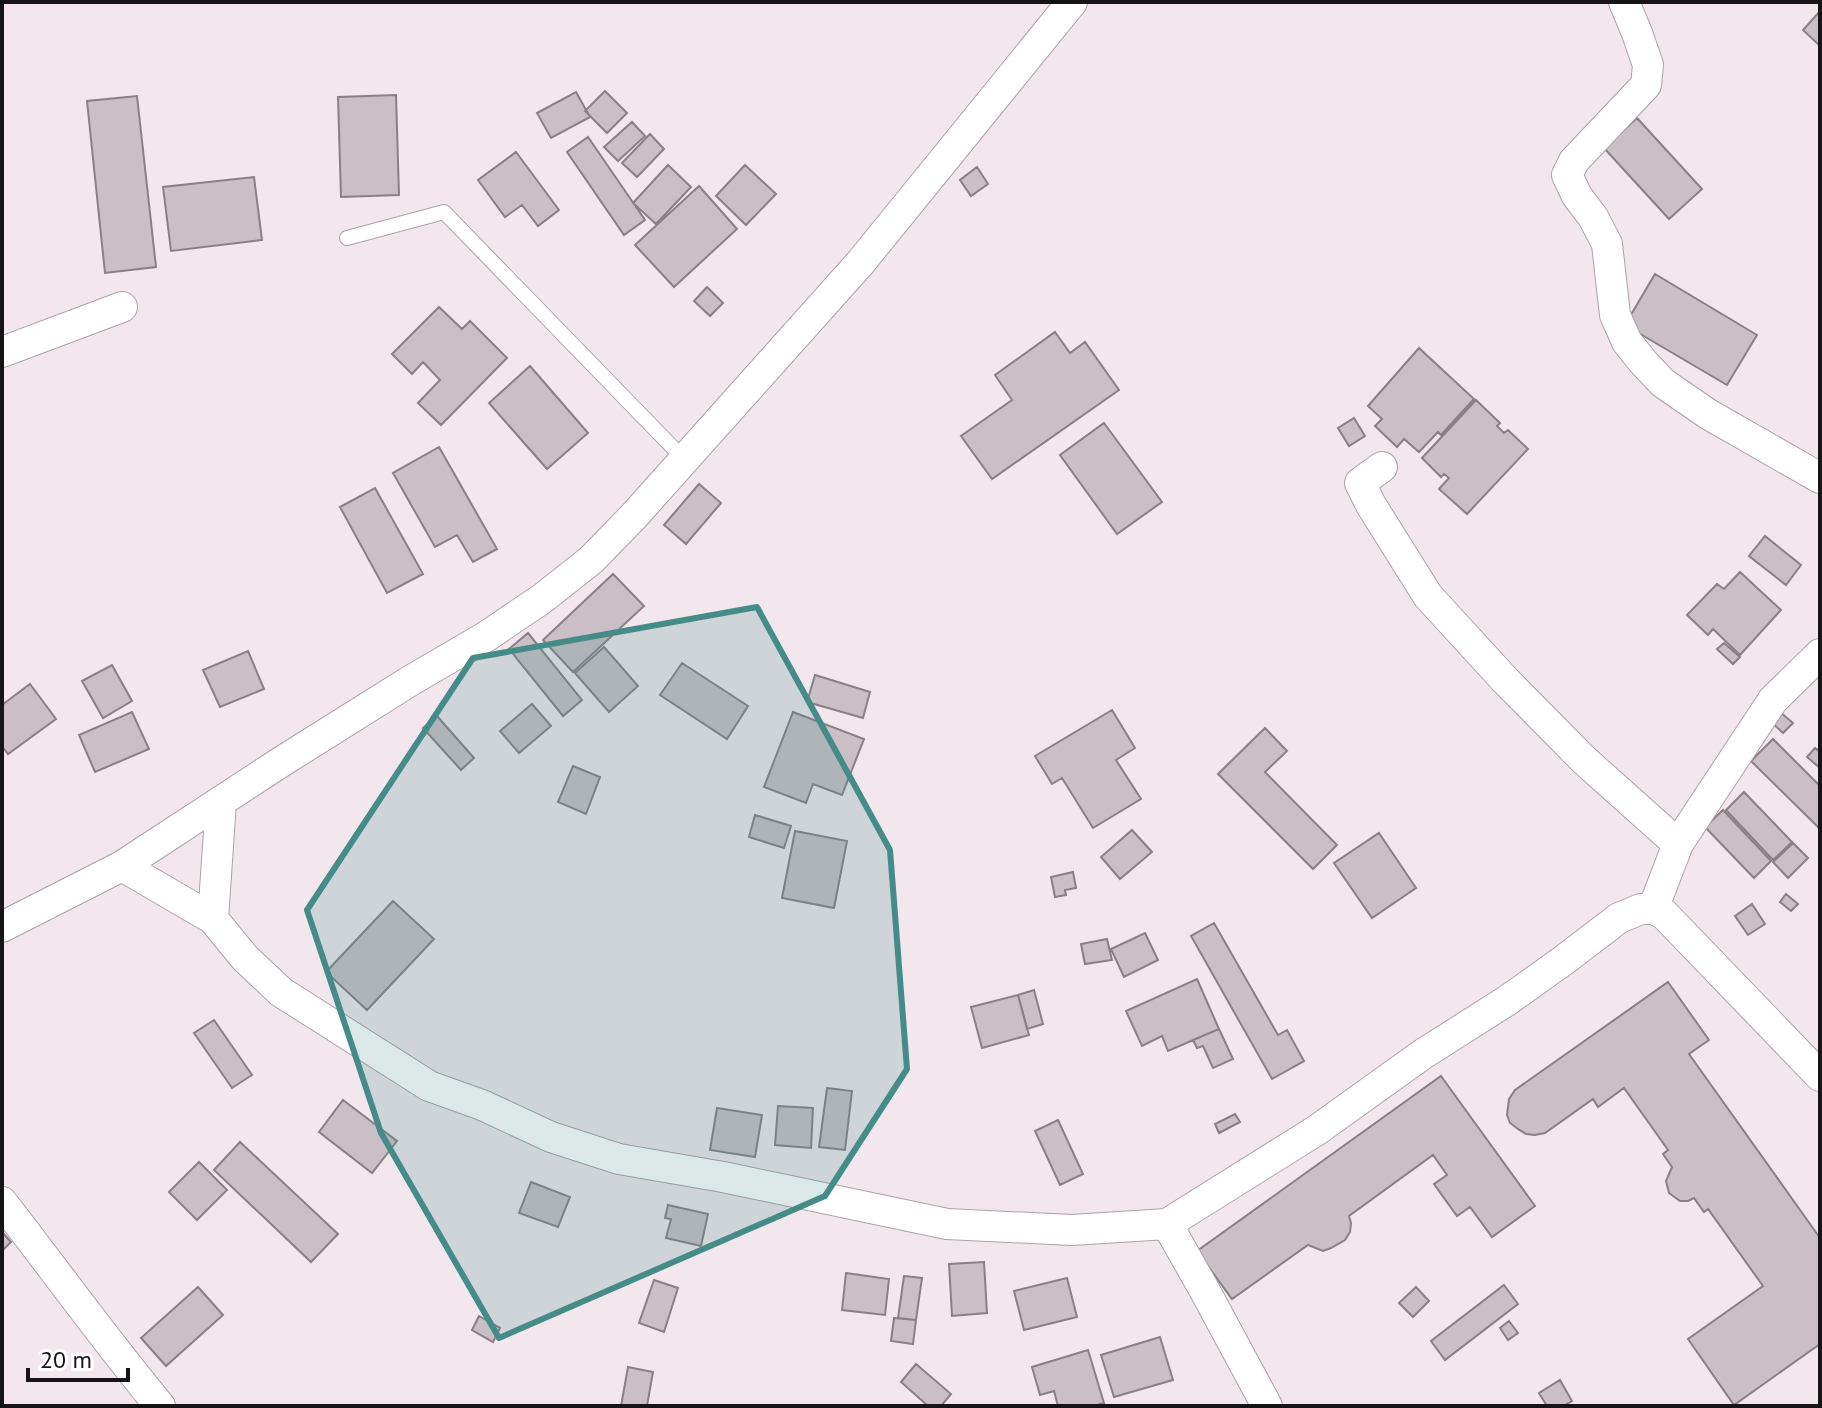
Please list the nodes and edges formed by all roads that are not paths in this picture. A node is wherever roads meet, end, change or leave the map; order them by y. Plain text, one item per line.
1 (1072, 2) edge
2 (1624, 2) edge
3 (347, 238) dead end
4 (122, 307) dead end
5 (2, 352) edge
6 (684, 459) junction
7 (1382, 467) dead end
8 (1820, 478) edge
9 (1820, 654) edge
10 (221, 802) junction
11 (1678, 844) junction
12 (122, 866) junction
13 (1653, 909) junction
14 (213, 919) junction
15 (2, 927) edge
16 (1820, 1076) edge
17 (2, 1202) edge
18 (1167, 1224) junction
19 (160, 1406) edge
20 (1267, 1406) edge

1 - 6 street
2 - 8 street
3 - 6 lane
4 - 5 street
6 - 10 street
7 - 11 street
9 - 11 street
10 - 12 street
10 - 14 street
11 - 13 street
12 - 14 street
12 - 15 street
13 - 16 street
13 - 18 street
14 - 18 street
17 - 19 street
18 - 20 street

